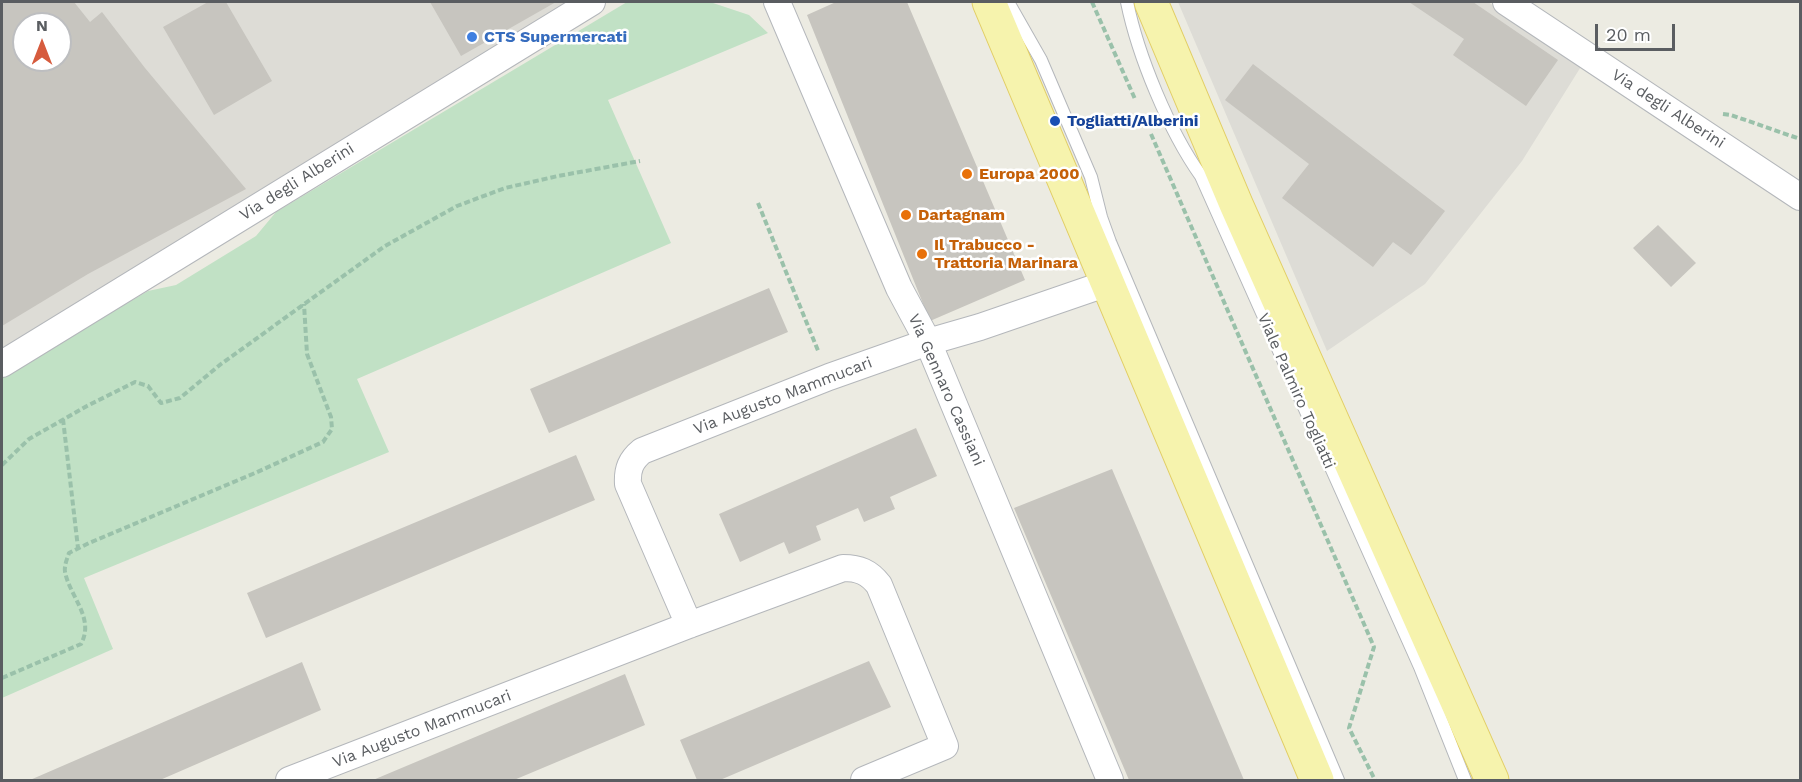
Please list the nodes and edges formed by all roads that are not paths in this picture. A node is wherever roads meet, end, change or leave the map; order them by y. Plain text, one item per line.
1 (592, 2) edge
2 (777, 2) edge
3 (989, 2) edge
4 (1008, 2) edge
5 (1127, 2) edge
6 (1151, 2) edge
7 (1506, 2) edge
8 (1800, 196) edge
9 (1108, 283) junction
10 (928, 342) junction
11 (2, 364) edge
12 (689, 625) junction
13 (1106, 779) edge
14 (288, 780) edge
15 (864, 780) edge
16 (1317, 780) edge
17 (1338, 780) edge
18 (1465, 780) edge
19 (1492, 780) edge

1 - 11 street, Via degli Alberini
2 - 10 street, Via Gennaro Cassiani
3 - 9 main road
4 - 17 lane
5 - 18 lane, Viale Palmiro Togliatti
6 - 19 main road, Viale Palmiro Togliatti
7 - 8 street, Via degli Alberini
9 - 10 street, Via Augusto Mammucari
9 - 16 main road
10 - 12 street, Via Augusto Mammucari
10 - 13 street, Via Gennaro Cassiani
12 - 14 street, Via Augusto Mammucari
12 - 15 street, Via Augusto Mammucari

